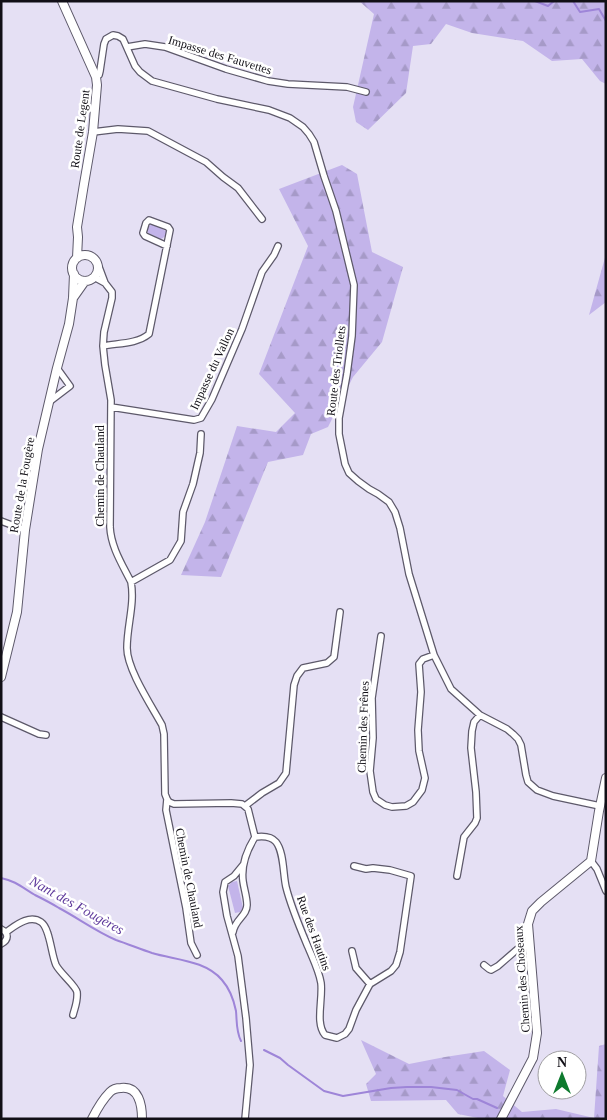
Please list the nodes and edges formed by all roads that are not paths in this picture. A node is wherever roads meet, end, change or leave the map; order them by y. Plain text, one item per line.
1 (62, 1) edge
2 (127, 47) junction
3 (96, 77) junction
4 (366, 92) dead end
5 (93, 132) junction
6 (262, 219) dead end
7 (78, 238) junction
8 (167, 246) junction
9 (278, 246) dead end
10 (90, 255) junction
11 (76, 258) junction
12 (99, 267) junction
13 (74, 274) junction
14 (94, 277) junction
15 (85, 281) junction
16 (105, 283) junction
17 (73, 298) junction
18 (103, 346) junction
19 (57, 368) junction
20 (49, 402) junction
21 (111, 408) junction
22 (201, 434) dead end
23 (1, 521) edge
24 (24, 530) junction
25 (131, 582) junction
26 (340, 612) dead end
27 (381, 636) dead end
28 (434, 655) junction
29 (1, 677) edge
30 (480, 715) junction
31 (1, 717) edge
32 (46, 736) dead end
33 (606, 778) edge
34 (167, 799) junction
35 (245, 806) junction
36 (600, 806) junction
37 (255, 836) junction
38 (592, 861) junction
39 (243, 865) junction
40 (354, 866) dead end
41 (457, 876) dead end
42 (606, 891) edge
43 (3, 930) edge
44 (233, 934) junction
45 (1, 944) edge
46 (529, 944) junction
47 (352, 951) dead end
48 (197, 954) dead end
49 (484, 965) dead end
50 (370, 984) junction
51 (73, 1015) dead end
52 (92, 1119) edge
53 (142, 1119) edge
54 (245, 1119) edge
55 (501, 1119) edge

1 - 3 street, Route de Legent
2 - 3 street
2 - 4 street, Impasse des Fauvettes
2 - 28 street, Route des Triollets
3 - 5 street, Route de Legent
5 - 6 street
5 - 7 street, Route de Legent
7 - 10 street
7 - 11 street, Route de Legent
8 - 8 street
8 - 18 street
9 - 21 street, Impasse du Vallon
10 - 11 street
10 - 12 street
11 - 13 street
12 - 14 street
12 - 16 street, Chemin de Chauland
13 - 15 street
13 - 17 street, Route de la Fougère
14 - 15 street
14 - 16 street
15 - 17 street, Route de la Fougère
16 - 18 street, Chemin de Chauland
17 - 19 street, Route de la Fougère
18 - 21 street, Chemin de Chauland
19 - 20 street, Route de la Fougère
19 - 20 street
20 - 24 street, Route de la Fougère
21 - 25 street, Chemin de Chauland
22 - 25 street
23 - 24 street
24 - 29 street, Route de la Fougère
25 - 34 street, Chemin de Chauland
26 - 35 street
27 - 28 street, Chemin des Frênes
28 - 30 street, Route des Triollets
30 - 36 street, Route des Triollets
30 - 41 street
31 - 32 street
33 - 36 street
34 - 35 street
34 - 48 street, Chemin de Chauland
35 - 37 street
36 - 38 street
37 - 39 street
37 - 50 street, Rue des Hautins
38 - 42 street
38 - 46 street, Chemin des Choseaux
39 - 44 street
39 - 44 street
40 - 50 street, Rue des Hautins
43 - 45 street
43 - 51 street
44 - 54 street
46 - 49 street
46 - 55 street, Chemin des Choseaux
47 - 50 street
52 - 53 street

